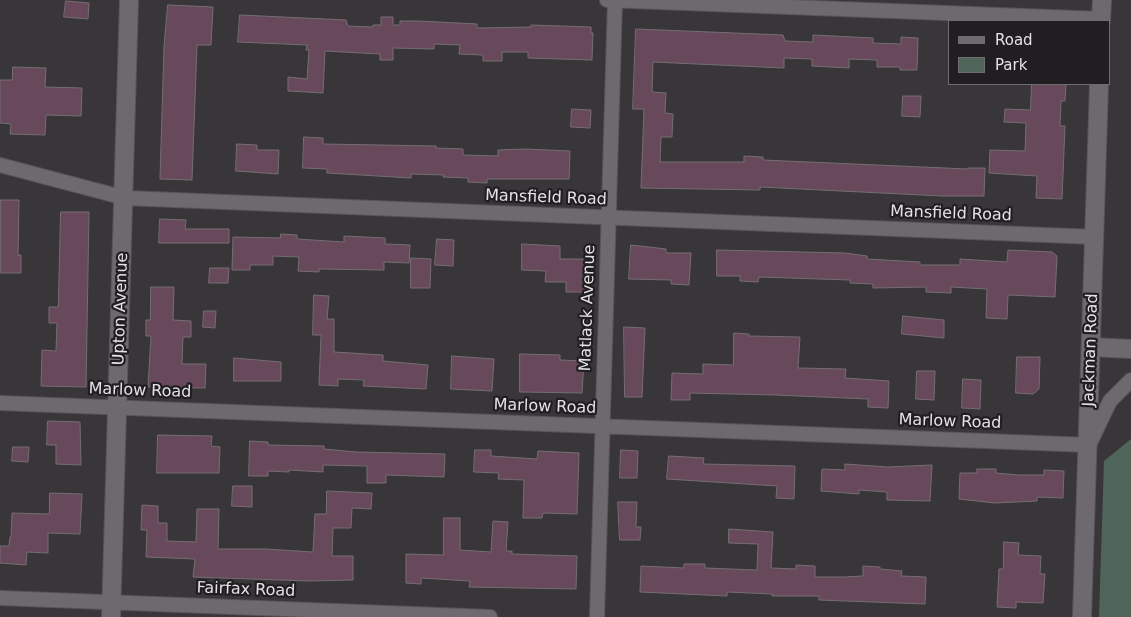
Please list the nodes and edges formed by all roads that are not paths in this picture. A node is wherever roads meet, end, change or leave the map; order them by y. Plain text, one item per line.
1 (129, 0) edge
2 (606, 0) edge
3 (615, 0) edge
4 (1102, 0) edge
5 (1101, 20) edge
6 (1099, 85) edge
7 (0, 165) edge
8 (124, 198) junction
9 (609, 218) junction
10 (1095, 237) junction
11 (1092, 348) junction
12 (1131, 349) edge
13 (1131, 380) edge
14 (0, 403) edge
15 (118, 408) junction
16 (602, 426) junction
17 (1088, 445) junction
18 (0, 598) edge
19 (112, 610) edge
20 (490, 617) edge
21 (597, 617) edge
22 (1082, 617) edge

1 - 8 street, Upton Avenue
2 - 3 street
3 - 5 street
3 - 9 street, Matlack Avenue
4 - 5 street
6 - 10 street, Jackman Road
7 - 8 street, Mansfield Road
8 - 9 street, Mansfield Road
8 - 15 street, Upton Avenue
9 - 10 street, Mansfield Road
9 - 16 street, Matlack Avenue
10 - 11 street, Jackman Road
11 - 12 street
11 - 17 street, Jackman Road
13 - 17 street
14 - 15 street, Marlow Road
15 - 16 street, Marlow Road
15 - 19 street, Upton Avenue
16 - 17 street, Marlow Road
16 - 21 street, Matlack Avenue
17 - 22 street, Jackman Road
18 - 19 street, Fairfax Road
19 - 20 street, Fairfax Road

